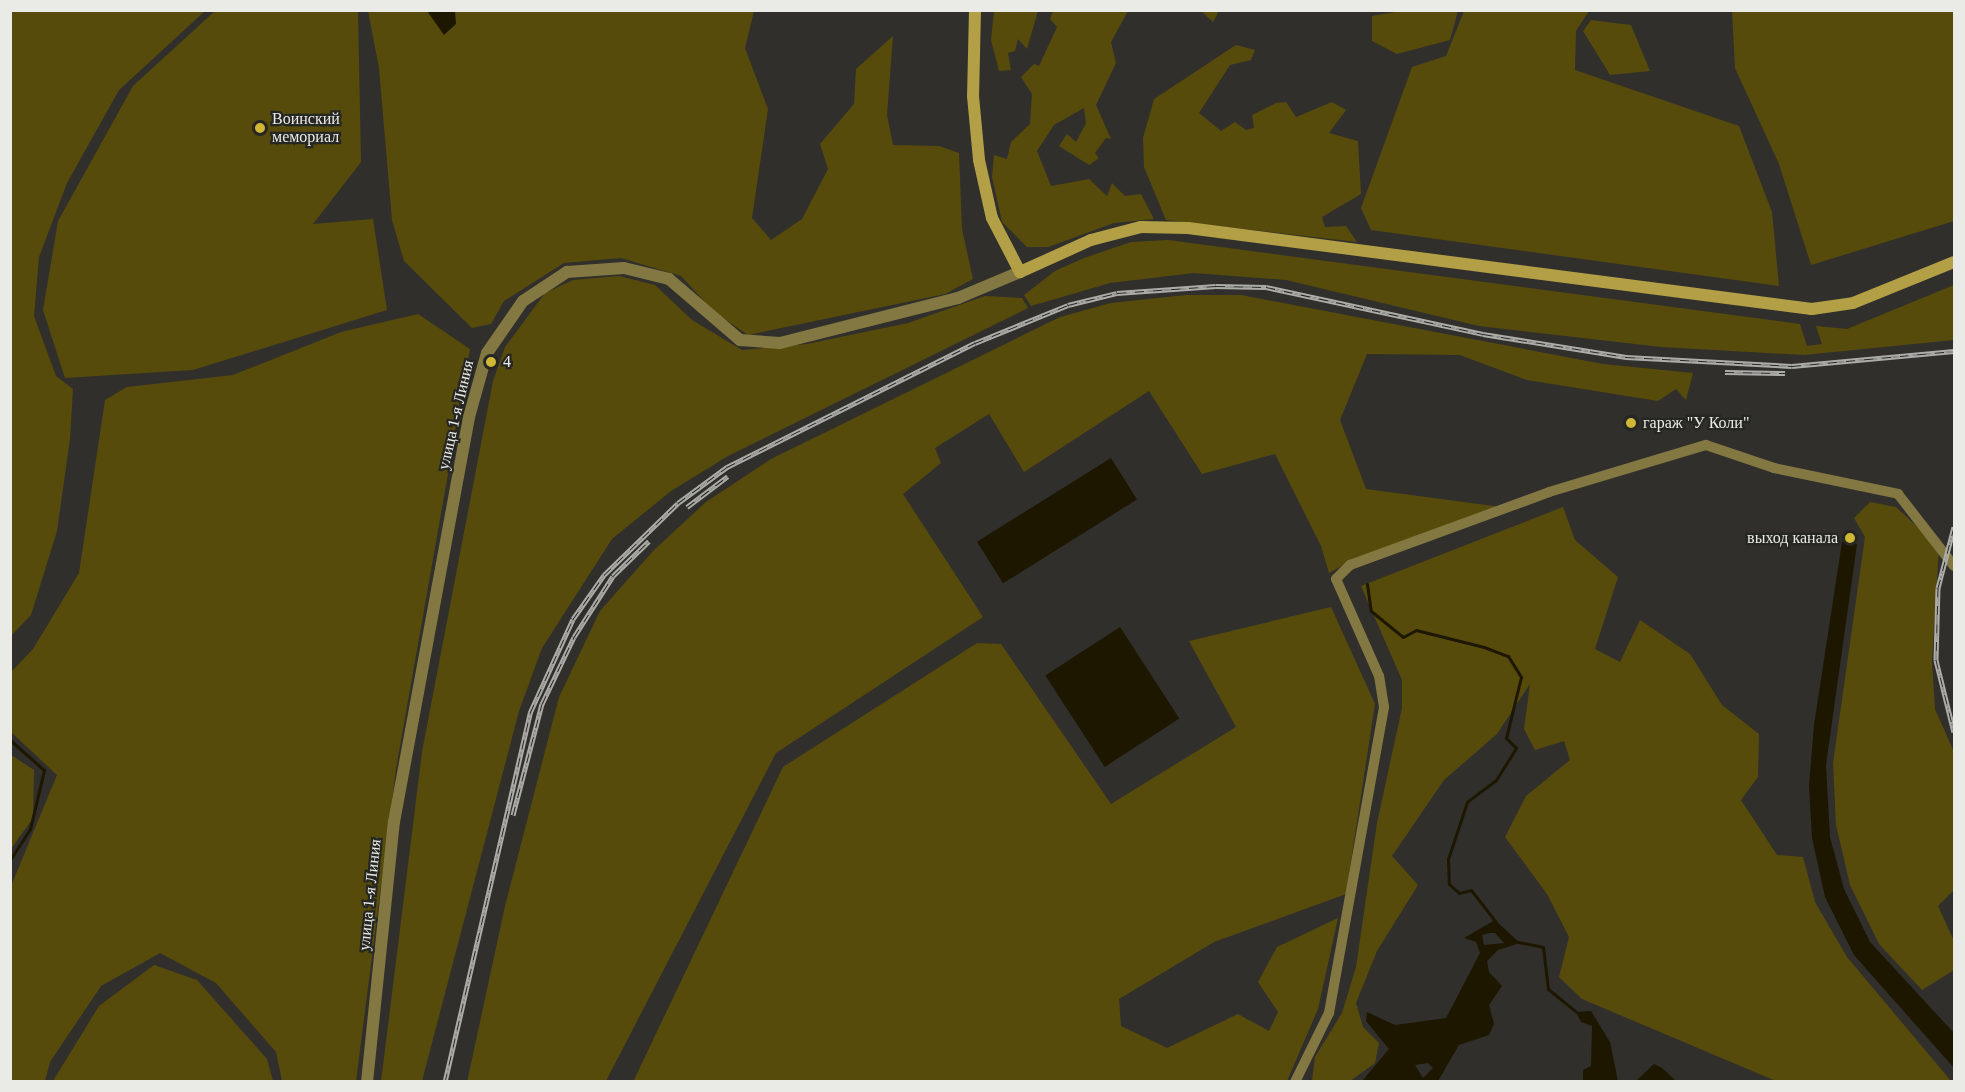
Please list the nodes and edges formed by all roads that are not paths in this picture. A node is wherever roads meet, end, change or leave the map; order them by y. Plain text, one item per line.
1 (975, 10) edge
2 (1954, 262) edge
3 (1020, 272) junction
4 (1954, 566) edge
5 (368, 1082) edge
6 (1295, 1082) edge

1 - 3 main road
2 - 3 main road
3 - 5 street, улица 1-я Линия
4 - 6 street

